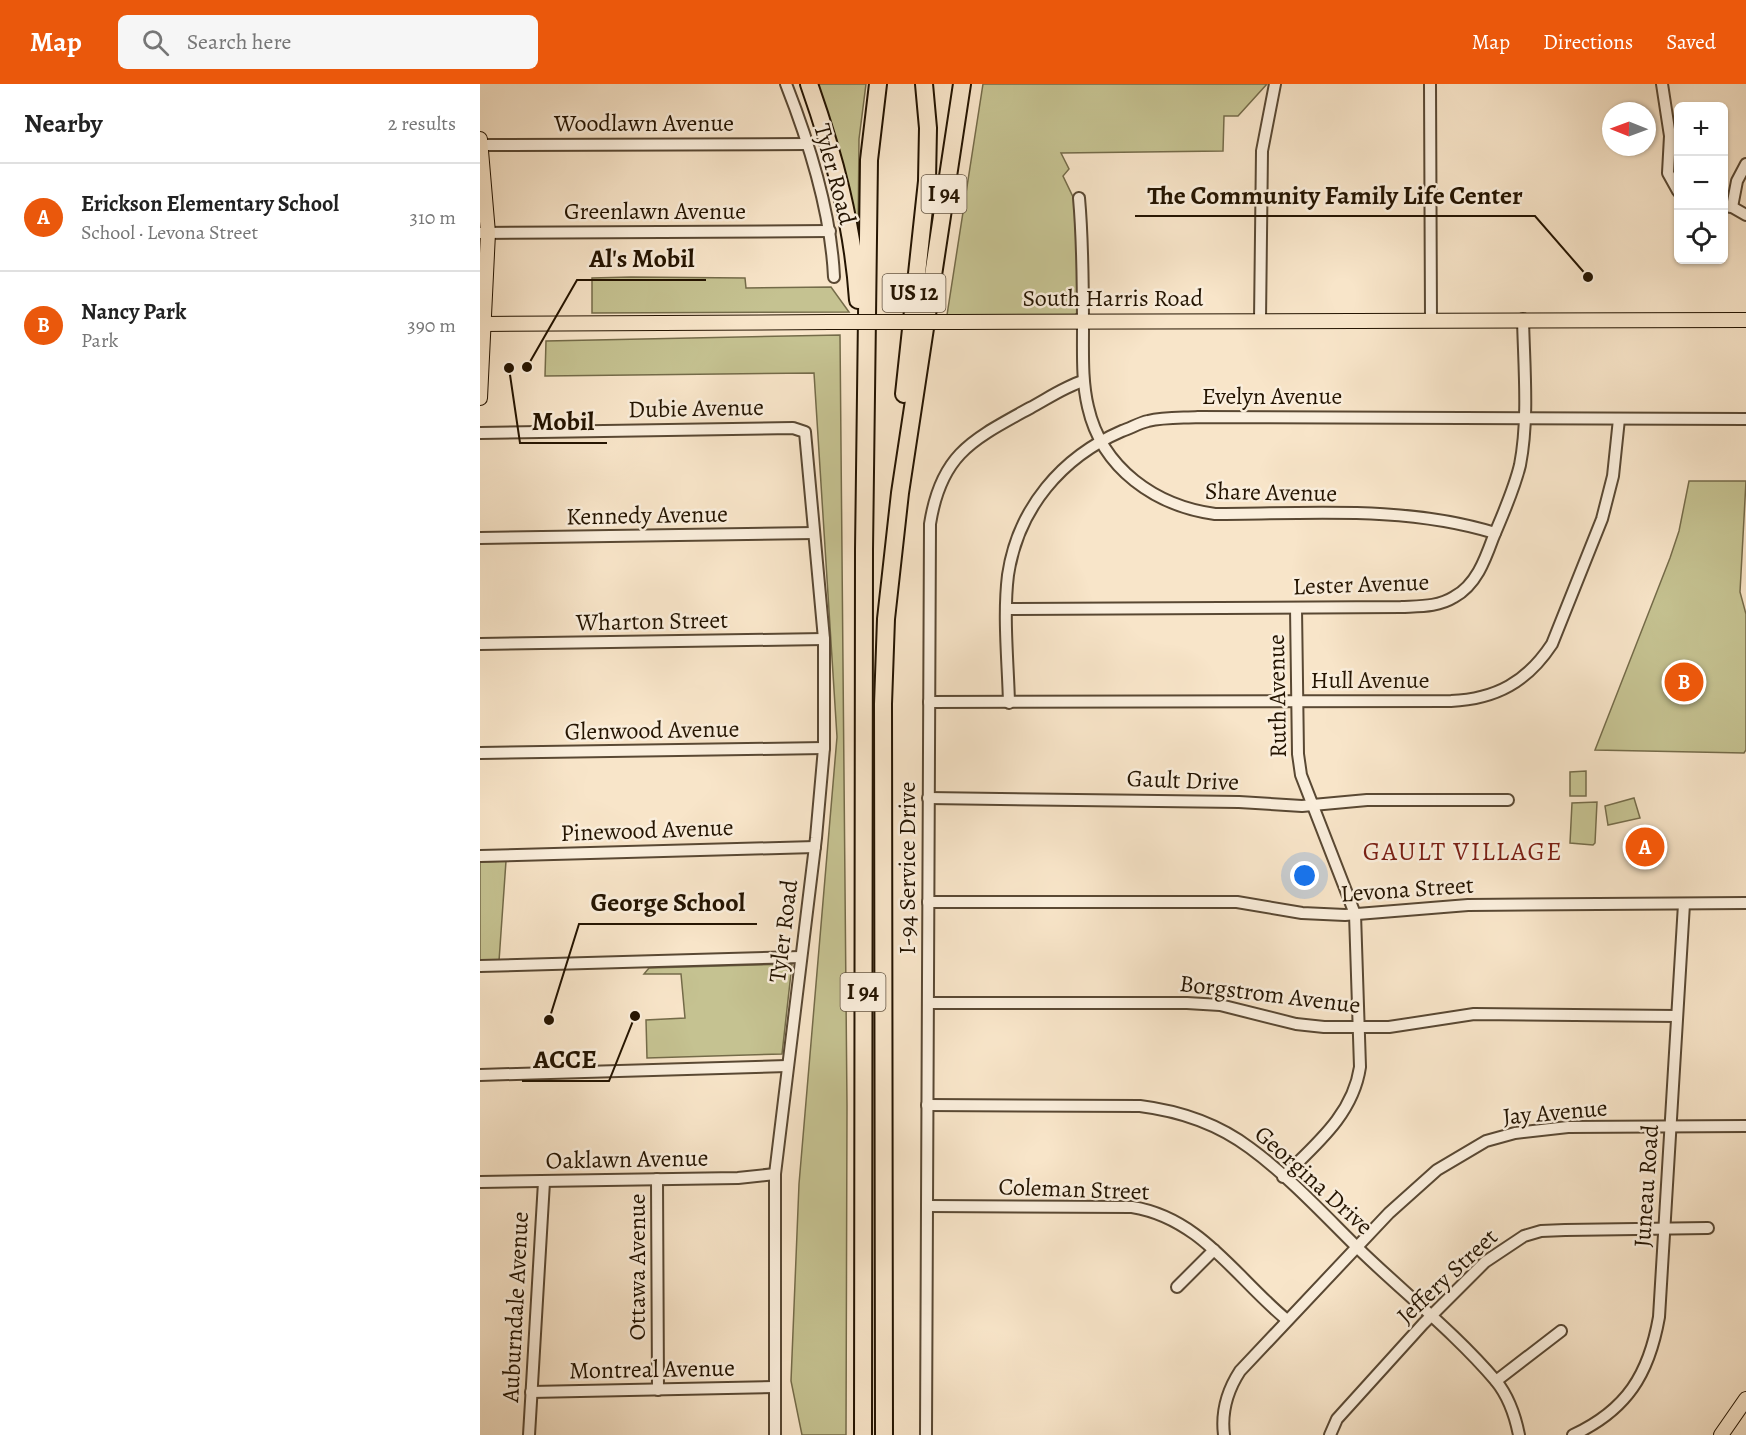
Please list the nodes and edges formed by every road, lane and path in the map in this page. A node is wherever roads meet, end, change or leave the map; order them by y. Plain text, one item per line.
1 (786, 84) edge
2 (809, 84) edge
3 (878, 84) edge
4 (924, 84) edge
5 (962, 84) edge
6 (1275, 84) edge
7 (1430, 84) edge
8 (1662, 84) edge
9 (480, 143) edge
10 (807, 144) junction
11 (1746, 164) edge
12 (1674, 184) edge
13 (1079, 198) dead end
14 (1728, 207) edge
15 (1746, 214) edge
16 (830, 231) junction
17 (484, 233) edge
18 (834, 277) dead end
19 (1523, 319) junction
20 (1083, 320) junction
21 (1260, 320) junction
22 (1431, 320) junction
23 (1746, 320) edge
24 (482, 324) edge
25 (867, 350) junction
26 (1083, 381) junction
27 (480, 398) edge
28 (1523, 417) junction
29 (1746, 418) edge
30 (1619, 419) junction
31 (480, 432) edge
32 (805, 432) joint
33 (1101, 441) junction
34 (900, 493) junction
35 (814, 533) junction
36 (1495, 533) junction
37 (480, 538) edge
38 (1296, 608) junction
39 (1007, 609) junction
40 (824, 639) junction
41 (480, 644) edge
42 (929, 702) junction
43 (1298, 702) junction
44 (1009, 703) junction
45 (824, 748) junction
46 (480, 753) edge
47 (928, 798) junction
48 (1508, 800) dead end
49 (1312, 805) junction
50 (815, 847) junction
51 (480, 856) edge
52 (928, 902) junction
53 (1746, 903) edge
54 (1684, 904) junction
55 (1355, 914) junction
56 (801, 957) junction
57 (480, 966) edge
58 (928, 1003) junction
59 (1677, 1016) junction
60 (1359, 1028) junction
61 (787, 1066) junction
62 (480, 1075) edge
63 (927, 1105) junction
64 (1670, 1126) junction
65 (1746, 1126) edge
66 (775, 1174) junction
67 (1283, 1177) junction
68 (657, 1179) junction
69 (480, 1182) edge
70 (544, 1182) junction
71 (927, 1206) junction
72 (1664, 1227) junction
73 (1708, 1228) dead end
74 (1357, 1246) junction
75 (1214, 1251) junction
76 (1177, 1287) dead end
77 (1431, 1317) junction
78 (1287, 1320) junction
79 (1561, 1330) dead end
80 (1496, 1381) junction
81 (774, 1387) junction
82 (658, 1390) junction
83 (531, 1392) junction
84 (1746, 1399) edge
85 (529, 1435) edge
86 (775, 1435) edge
87 (863, 1435) edge
88 (884, 1435) edge
89 (926, 1435) edge
90 (1224, 1435) edge
91 (1330, 1435) edge
92 (1520, 1435) edge
93 (1573, 1435) edge
94 (1721, 1435) edge

1 - 10 street, Tyler Road
2 - 25 highway, US 12
3 - 25 highway, I 94
4 - 34 highway, US 12
5 - 34 highway, I 94
6 - 21 street
7 - 22 street
8 - 12 street
9 - 10 street, Woodlawn Avenue
9 - 17 main road
10 - 16 street, Tyler Road
11 - 14 street
13 - 20 street, Share Avenue
14 - 15 street
16 - 17 street, Greenlawn Avenue
16 - 18 street, Tyler Road
17 - 24 main road
19 - 22 main road, South Harris Road
19 - 23 main road, South Harris Road
19 - 28 street, Lester Avenue
20 - 21 main road, South Harris Road
20 - 24 main road, South Harris Road, bridge
20 - 26 street, Share Avenue
21 - 22 main road, South Harris Road
24 - 27 main road
25 - 87 highway, I 94
26 - 33 street, Share Avenue
26 - 42 street, I-94 Service Drive
28 - 30 street, Evelyn Avenue
28 - 33 street, Evelyn Avenue
28 - 36 street, Lester Avenue
29 - 30 street, Evelyn Avenue
30 - 43 street, Hull Avenue
31 - 32 street, Dubie Avenue
32 - 35 street, Tyler Road
33 - 36 street, Share Avenue
33 - 39 street, Evelyn Avenue
34 - 88 highway, I 94
35 - 37 street, Kennedy Avenue
35 - 40 street, Tyler Road
36 - 38 street, Lester Avenue
38 - 39 street, Lester Avenue
38 - 43 street, Ruth Avenue
39 - 44 street, Evelyn Avenue
40 - 41 street, Wharton Street
40 - 45 street, Tyler Road
42 - 44 street, Hull Avenue
42 - 47 street, I-94 Service Drive
43 - 44 street, Hull Avenue
43 - 49 street, Ruth Avenue
45 - 46 street, Glenwood Avenue
45 - 50 street, Tyler Road
47 - 49 street, Gault Drive
47 - 52 street, I-94 Service Drive
48 - 49 street, Gault Drive
49 - 55 street, Ruth Avenue
50 - 51 street, Pinewood Avenue
50 - 56 street, Tyler Road
52 - 55 street, Levona Street
52 - 58 street, I-94 Service Drive
53 - 54 street, Levona Street
54 - 55 street, Levona Street
54 - 59 street, Juneau Road
55 - 60 street, Ruth Avenue
56 - 57 street
56 - 61 street, Tyler Road
58 - 60 street, Borgstrom Avenue
58 - 63 street, I-94 Service Drive
59 - 60 street, Borgstrom Avenue
59 - 64 street, Juneau Road
60 - 67 street, Ruth Avenue
61 - 62 street
61 - 66 street, Tyler Road
63 - 67 street, Georgina Drive
63 - 71 street, I-94 Service Drive
64 - 65 street, Jay Avenue
64 - 72 street, Juneau Road
64 - 74 street, Jay Avenue
66 - 68 street, Oaklawn Avenue
66 - 81 street, Tyler Road
67 - 74 street, Georgina Drive
68 - 70 street, Oaklawn Avenue
68 - 82 street, Ottawa Avenue
69 - 70 street, Oaklawn Avenue
70 - 83 street, Auburndale Avenue
71 - 75 street, Coleman Street
71 - 89 street, I-94 Service Drive
72 - 73 street, Jeffery Street
72 - 77 street, Jeffery Street
72 - 93 street, Juneau Road
74 - 77 street, Georgina Drive
74 - 78 street, Jay Avenue
75 - 76 street
75 - 78 street, Coleman Street
77 - 80 street, Georgina Drive
77 - 91 street, Jeffery Street
78 - 90 street, Jay Avenue
79 - 80 street
80 - 92 street, Georgina Drive
81 - 82 street, Montreal Avenue
81 - 86 street, Tyler Road
82 - 83 street, Montreal Avenue
83 - 85 street, Auburndale Avenue
84 - 94 main road

